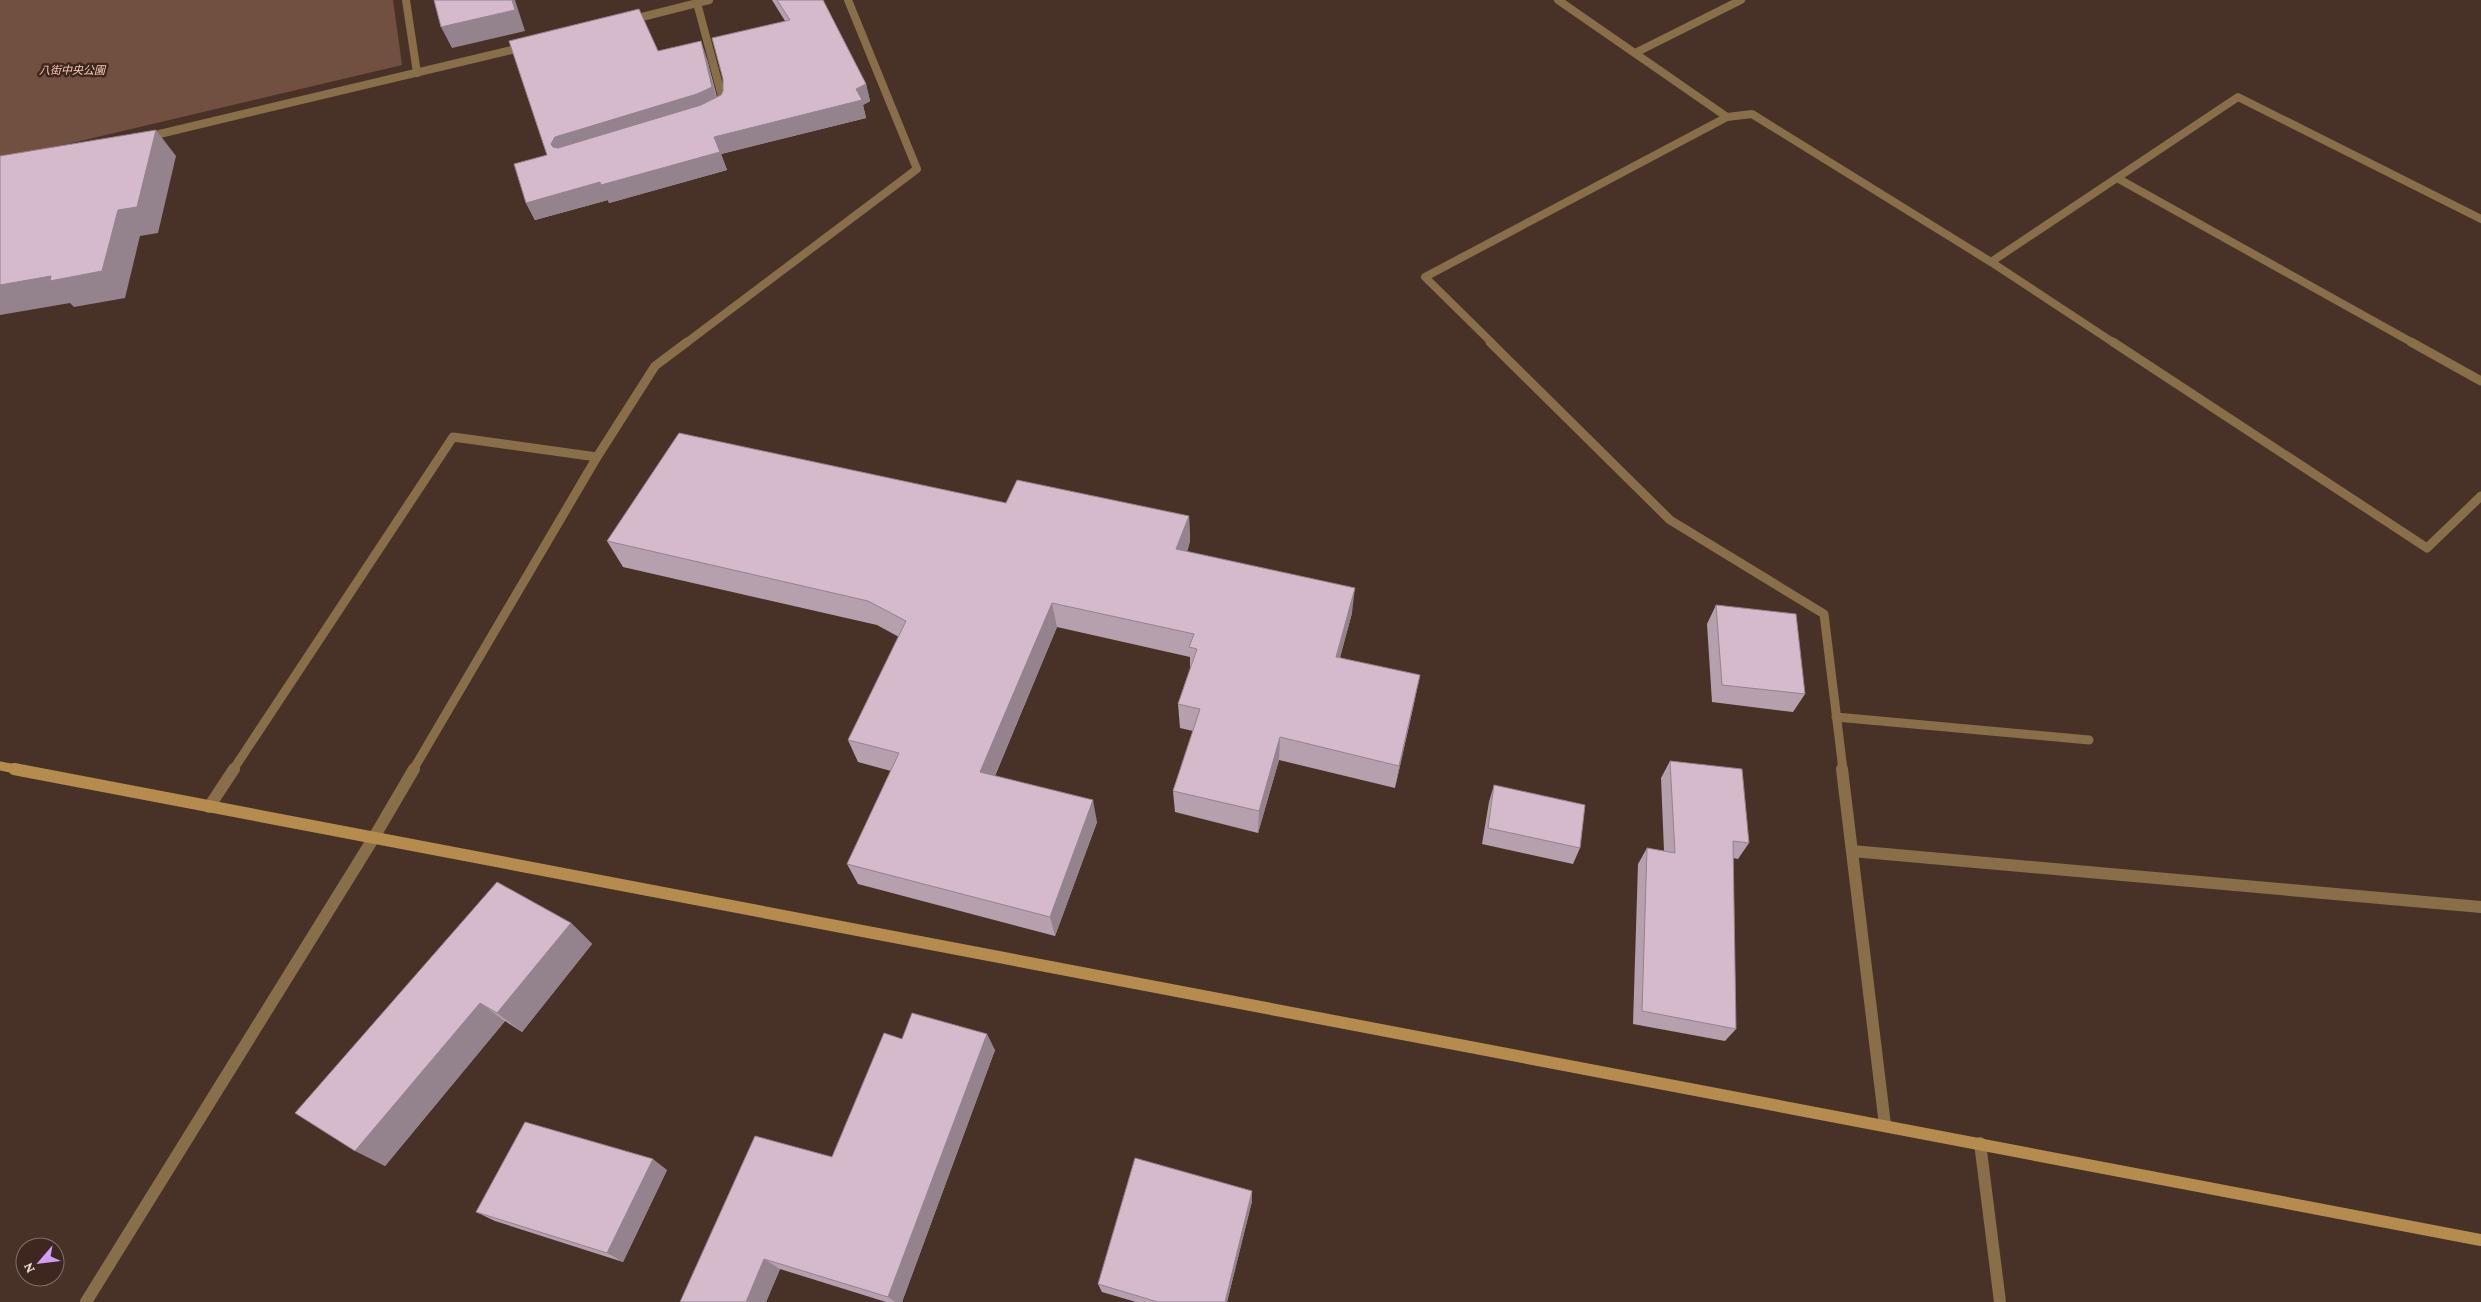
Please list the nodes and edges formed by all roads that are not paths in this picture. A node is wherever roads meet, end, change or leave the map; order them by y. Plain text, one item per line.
1 (406, 0) edge
2 (709, 0) edge
3 (848, 0) edge
4 (1558, 0) edge
5 (1741, 0) edge
6 (697, 3) junction
7 (620, 22) edge
8 (533, 44) edge
9 (1635, 53) junction
10 (417, 73) junction
11 (718, 111) edge
12 (1727, 116) junction
13 (136, 140) edge
14 (2117, 178) junction
15 (2481, 219) edge
16 (1991, 262) junction
17 (2481, 381) edge
18 (597, 458) junction
19 (2481, 496) edge
20 (1836, 717) junction
21 (2089, 740) dead end
22 (0, 766) edge
23 (209, 807) junction
24 (373, 839) junction
25 (1852, 851) junction
26 (2481, 907) edge
27 (1886, 1125) junction
28 (1980, 1143) junction
29 (2481, 1240) edge
30 (86, 1302) edge
31 (2000, 1302) edge

1 - 10 street
2 - 6 street
3 - 18 street
4 - 9 street
5 - 9 street
6 - 7 street
6 - 11 street
8 - 10 street
9 - 12 street
10 - 13 street
12 - 16 street
12 - 20 street
14 - 15 street
14 - 16 street
14 - 17 street
16 - 19 street
18 - 23 street
18 - 24 street
20 - 21 street
20 - 25 street
22 - 23 street
23 - 24 street
24 - 27 street
24 - 30 street
25 - 26 street
25 - 27 street
27 - 28 street
28 - 29 street
28 - 31 street

